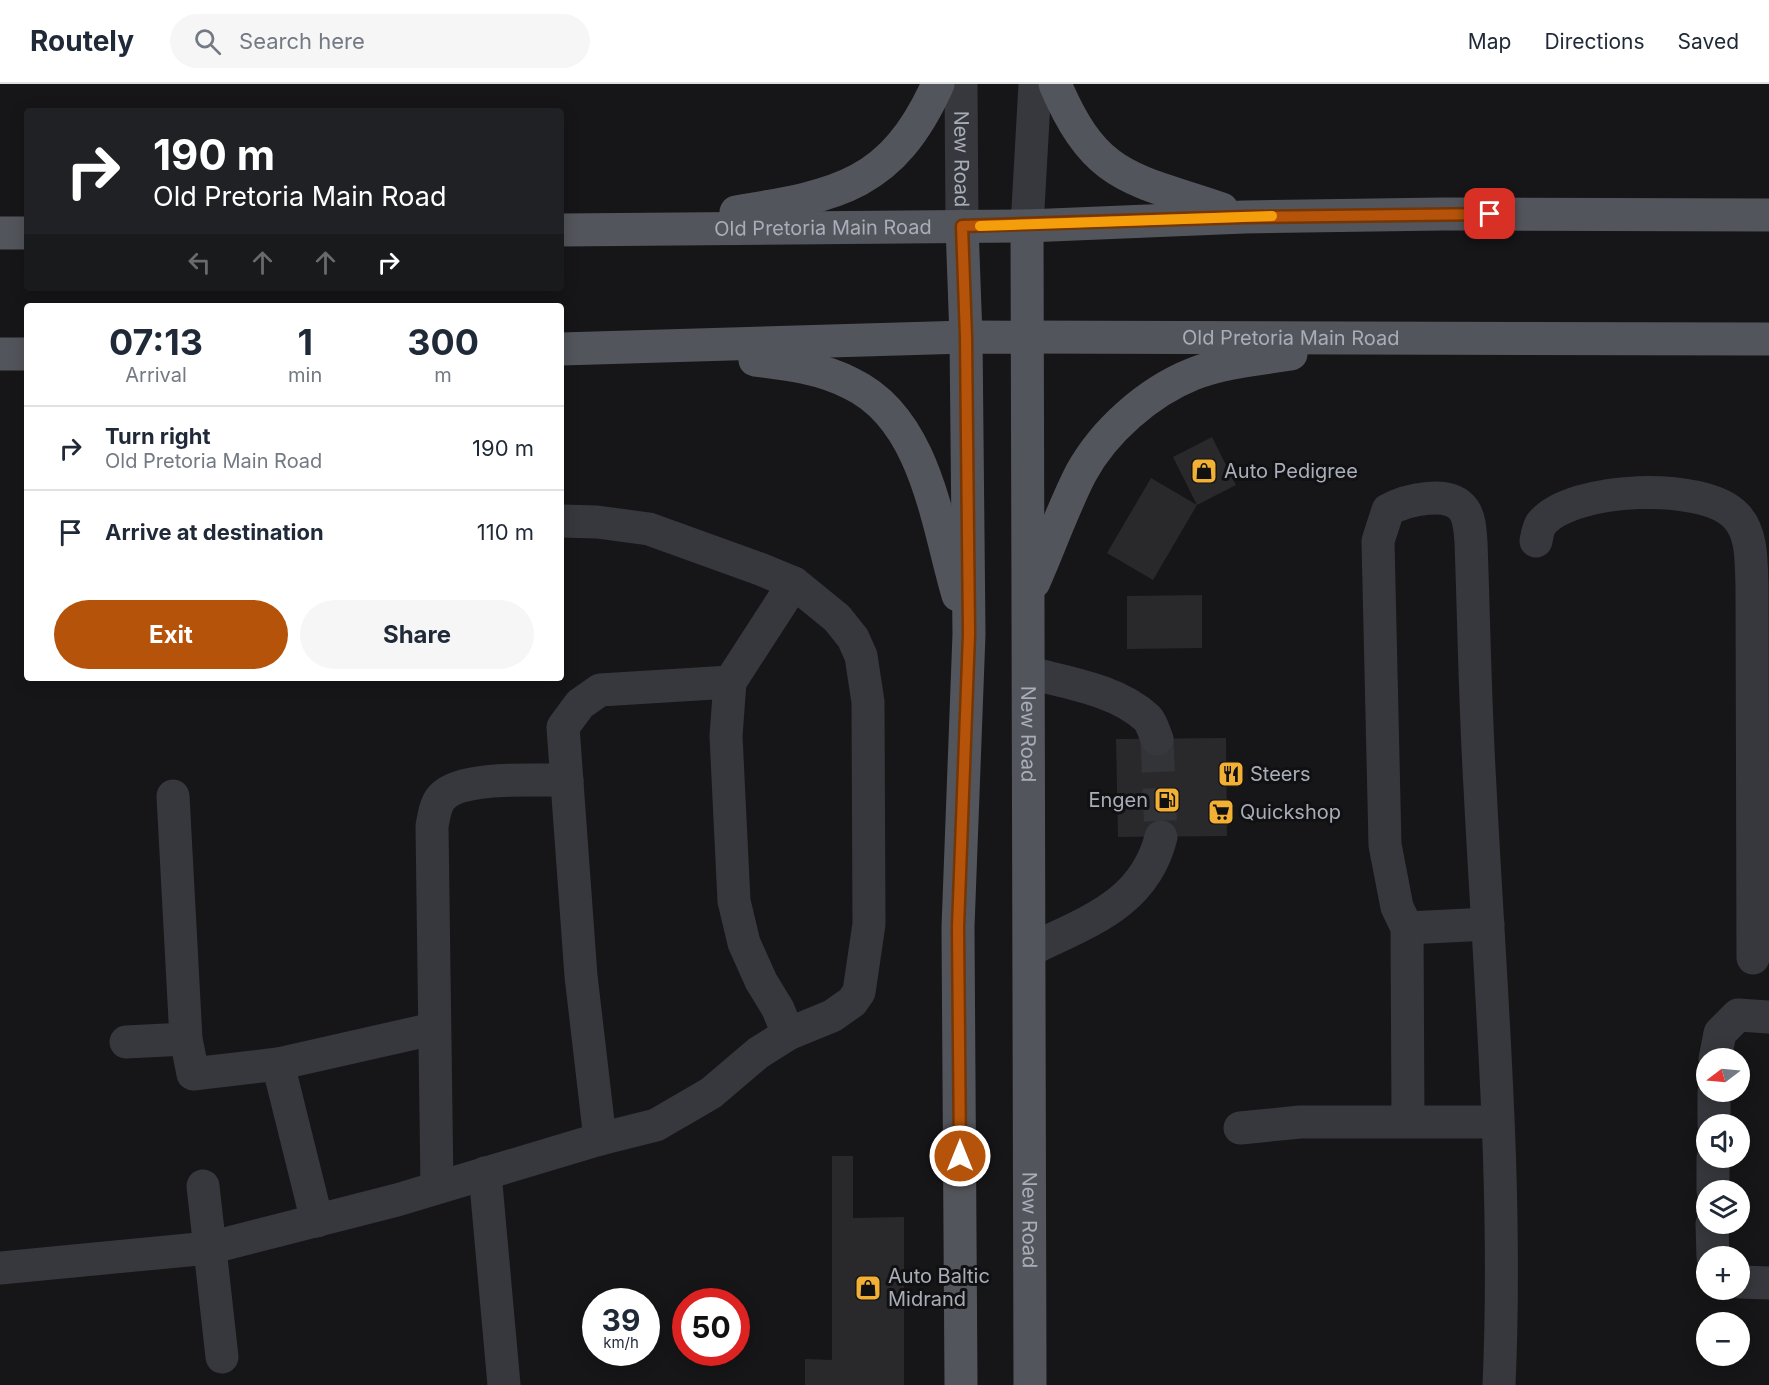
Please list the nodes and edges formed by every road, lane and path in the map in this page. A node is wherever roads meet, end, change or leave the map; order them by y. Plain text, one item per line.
1 (938, 84) edge
2 (961, 84) edge
3 (1035, 84) edge
4 (1055, 84) edge
5 (1769, 215) edge
6 (1244, 217) junction
7 (962, 226) junction
8 (1027, 226) junction
9 (564, 230) edge
10 (628, 230) junction
11 (24, 232) edge
12 (0, 233) edge
13 (966, 337) junction
14 (1027, 337) junction
15 (1397, 338) junction
16 (1769, 339) edge
17 (657, 348) junction
18 (564, 349) edge
19 (0, 354) edge
20 (24, 354) edge
21 (564, 521) edge
22 (1536, 541) dead end
23 (794, 583) junction
24 (1030, 592) junction
25 (969, 634) junction
26 (1030, 673) junction
27 (730, 682) junction
28 (1157, 739) tunnel mouth
29 (567, 780) junction
30 (173, 796) dead end
31 (1161, 837) tunnel mouth
32 (1488, 924) junction
33 (1407, 928) junction
34 (1030, 950) junction
35 (1753, 958) dead end
36 (1769, 1017) edge
37 (433, 1029) junction
38 (788, 1034) junction
39 (186, 1039) junction
40 (126, 1042) dead end
41 (1717, 1048) edge
42 (278, 1064) junction
43 (1408, 1121) junction
44 (1497, 1122) junction
45 (1240, 1128) dead end
46 (600, 1138) junction
47 (485, 1173) junction
48 (203, 1186) dead end
49 (437, 1187) junction
50 (317, 1221) junction
51 (209, 1248) junction
52 (0, 1268) edge
53 (1750, 1282) edge
54 (1769, 1283) edge
55 (222, 1357) dead end
56 (504, 1385) edge
57 (961, 1385) edge
58 (1030, 1385) edge
59 (1499, 1385) edge

1 - 10 main road
2 - 7 street, New Road
3 - 8 street, New Road
4 - 6 main road
5 - 6 main road, Old Pretoria Main Road
6 - 8 main road, Old Pretoria Main Road
7 - 8 main road, Old Pretoria Main Road
7 - 10 main road, Old Pretoria Main Road
7 - 13 main road, New Road
8 - 14 main road, New Road
9 - 10 main road, Old Pretoria Main Road
11 - 12 main road
13 - 14 main road, Old Pretoria Main Road
13 - 17 main road, Old Pretoria Main Road
13 - 25 main road, New Road
14 - 15 main road, Old Pretoria Main Road
14 - 24 main road, New Road
15 - 16 main road, Old Pretoria Main Road
15 - 24 main road
17 - 18 main road, Old Pretoria Main Road
17 - 25 main road
19 - 20 main road
21 - 23 street
22 - 35 street
23 - 27 street
23 - 38 street
24 - 26 main road, New Road
25 - 57 main road, New Road
26 - 28 street
26 - 34 main road, New Road
27 - 29 street
27 - 38 street
29 - 37 street
29 - 46 street
30 - 39 street
31 - 34 street
32 - 33 street
32 - 33 street
32 - 44 street
33 - 43 street
34 - 58 main road, New Road
36 - 41 street
37 - 42 street
37 - 49 street
38 - 46 street
39 - 40 street
39 - 42 street
42 - 50 street
43 - 44 street
43 - 45 street
44 - 59 street
46 - 47 street
47 - 49 street
47 - 56 street
48 - 51 street
49 - 50 street
50 - 51 street
51 - 52 street
51 - 55 street
53 - 54 street

